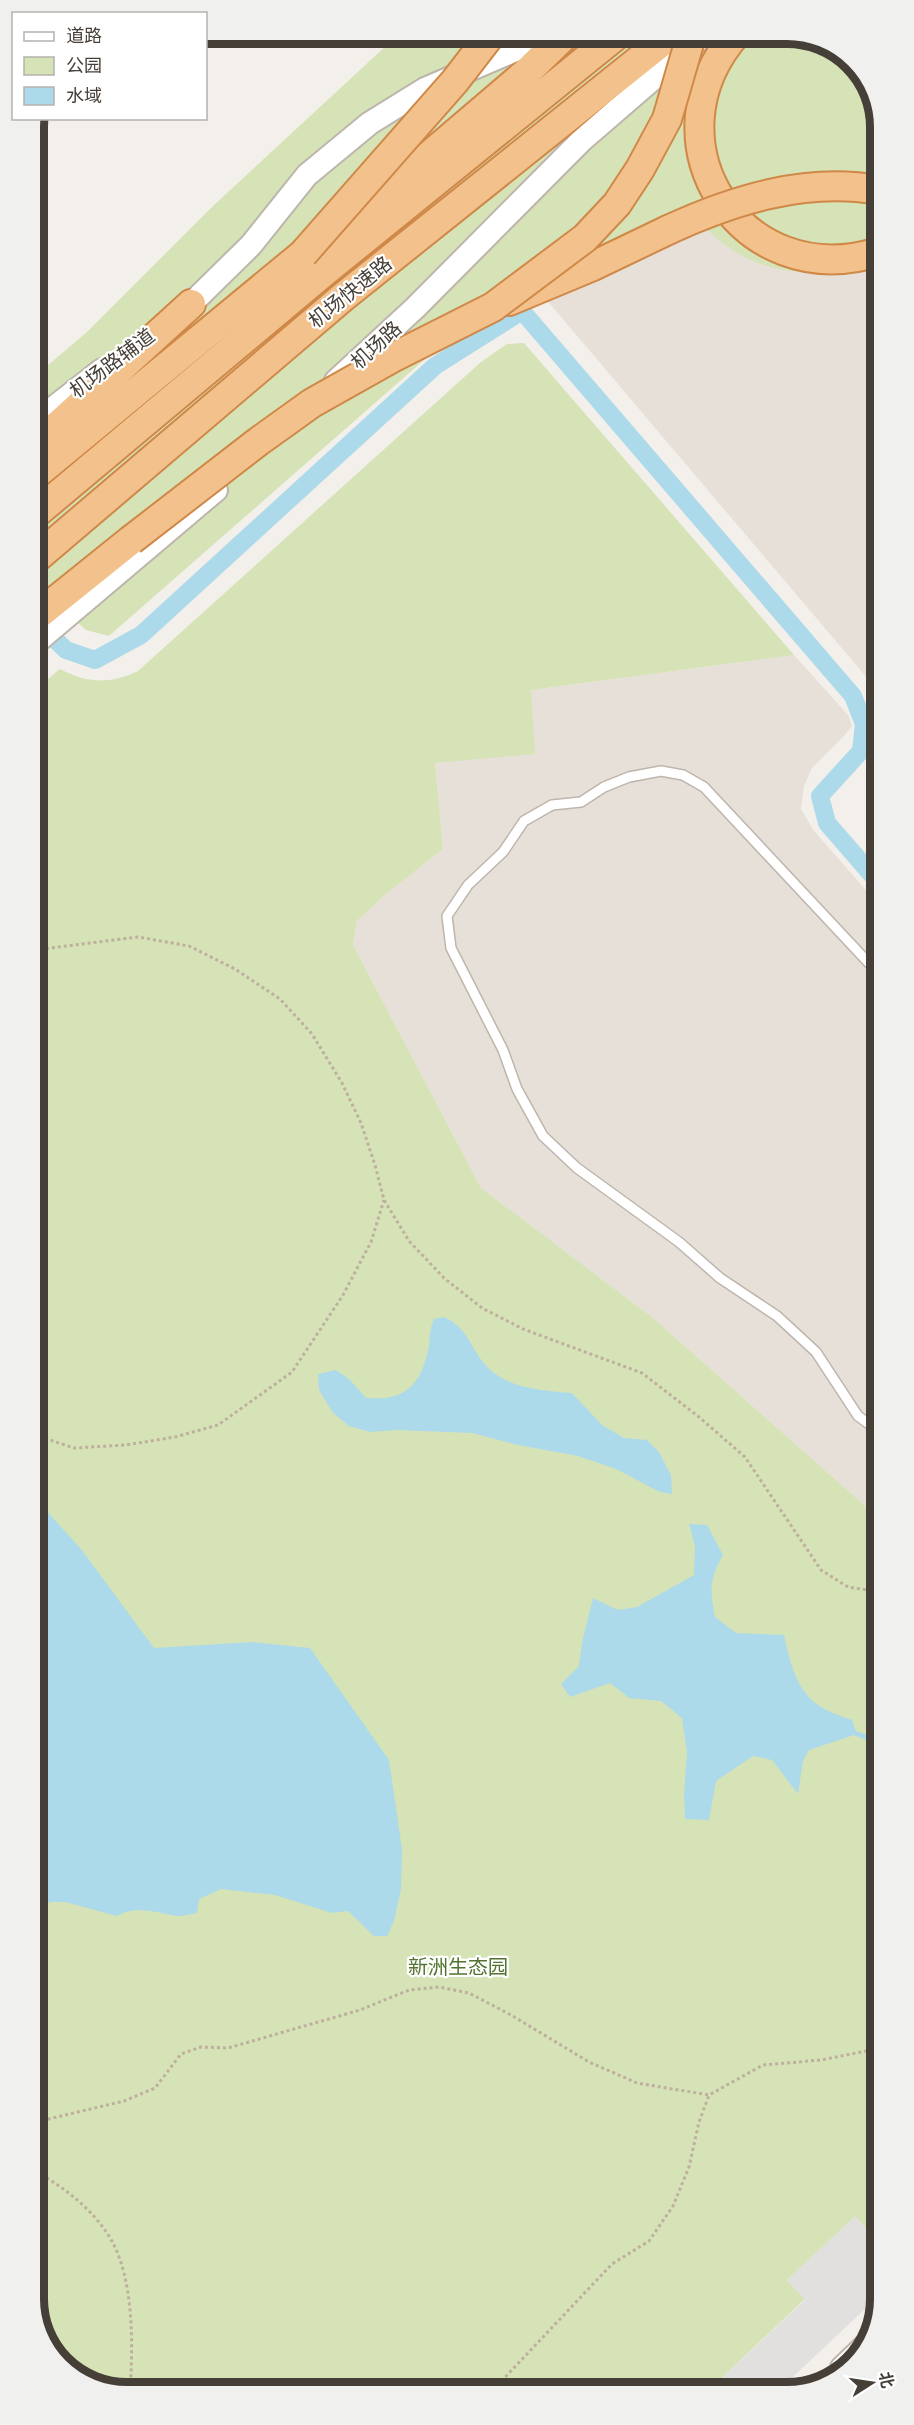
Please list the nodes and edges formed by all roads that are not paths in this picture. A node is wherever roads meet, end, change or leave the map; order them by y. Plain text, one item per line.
1 (484, 44) edge
2 (529, 44) edge
3 (556, 44) edge
4 (604, 44) edge
5 (659, 44) edge
6 (689, 44) edge
7 (693, 44) edge
8 (727, 44) edge
9 (870, 190) edge
10 (870, 255) edge
11 (313, 263) junction
12 (191, 304) junction
13 (494, 308) junction
14 (44, 415) edge
15 (44, 438) edge
16 (44, 468) edge
17 (44, 506) edge
18 (44, 551) edge
19 (51, 613) edge
20 (870, 964) edge
21 (870, 1425) edge

1 - 11 highway, bridge
2 - 12 street
3 - 11 highway, bridge
4 - 11 highway, 机场快速路
5 - 18 highway, 机场快速路
6 - 13 highway, bridge
7 - 19 street, 机场路
8 - 10 highway
9 - 13 highway, bridge
11 - 16 highway
11 - 17 highway, 机场快速路
12 - 14 street, 机场路辅道
12 - 15 highway
13 - 19 highway, bridge
20 - 21 lane

